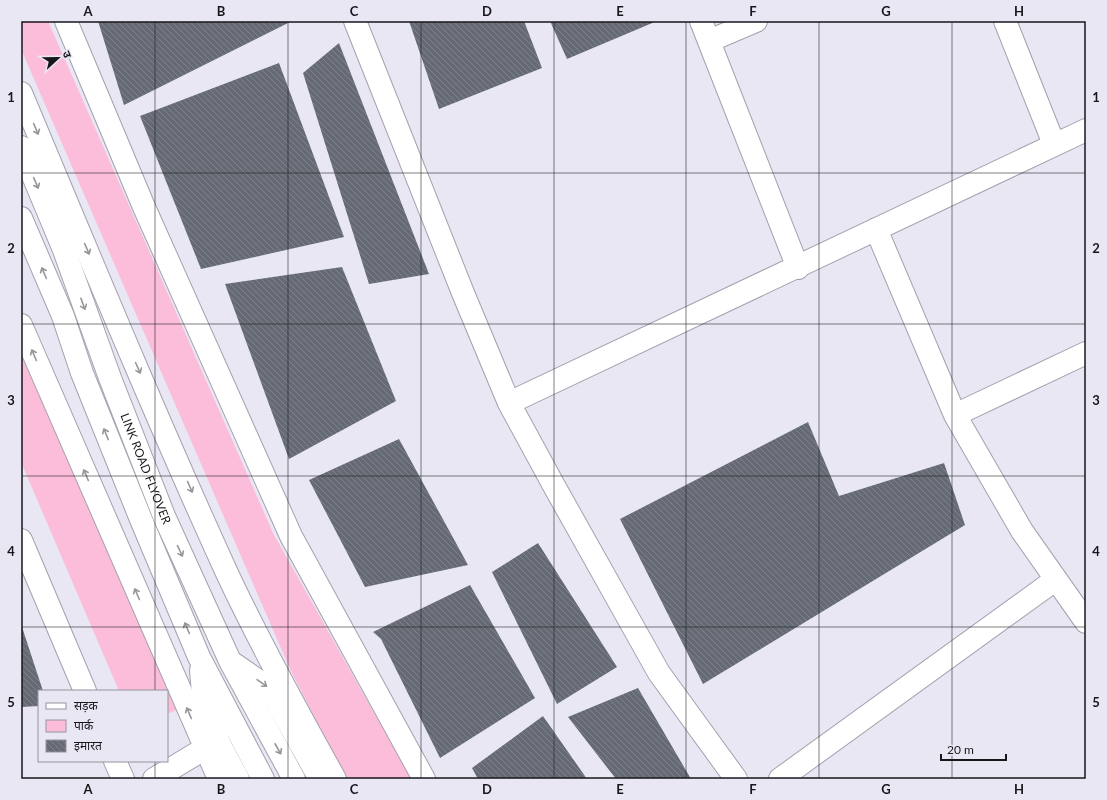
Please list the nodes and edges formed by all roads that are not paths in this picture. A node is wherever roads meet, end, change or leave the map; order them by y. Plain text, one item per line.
1 (66, 21) edge
2 (355, 21) edge
3 (701, 21) edge
4 (756, 21) edge
5 (1005, 21) edge
6 (709, 41) junction
7 (21, 93) edge
8 (1086, 130) edge
9 (1054, 144) junction
10 (21, 147) edge
11 (21, 218) edge
12 (876, 229) junction
13 (798, 268) junction
14 (21, 325) edge
15 (1086, 353) edge
16 (509, 403) junction
17 (955, 415) junction
18 (21, 540) edge
19 (1055, 580) junction
20 (1086, 622) edge
21 (199, 657) junction
22 (230, 661) junction
23 (85, 690) edge
24 (204, 749) junction
25 (115, 762) edge
26 (123, 779) edge
27 (154, 779) edge
28 (218, 779) edge
29 (238, 779) edge
30 (263, 779) edge
31 (294, 779) edge
32 (320, 779) edge
33 (335, 779) edge
34 (424, 779) edge
35 (736, 779) edge
36 (780, 779) edge

1 - 34 street
2 - 16 street
3 - 6 street
4 - 6 street
5 - 9 street
6 - 13 street
7 -> 33 street
8 - 9 street
9 - 12 street
10 -> 22 street, LINK ROAD FLYOVER
21 -> 11 street, LINK ROAD FLYOVER
12 - 13 street
12 - 17 street
13 - 16 street
24 -> 14 street
15 - 17 street
16 - 35 street
17 - 19 street
18 - 23 street
19 - 20 street
19 - 36 street
21 - 29 street
21 - 30 street, LINK ROAD FLYOVER
22 -> 31 street, LINK ROAD FLYOVER
22 -> 32 street
24 - 27 street
24 - 28 street
25 - 26 street

